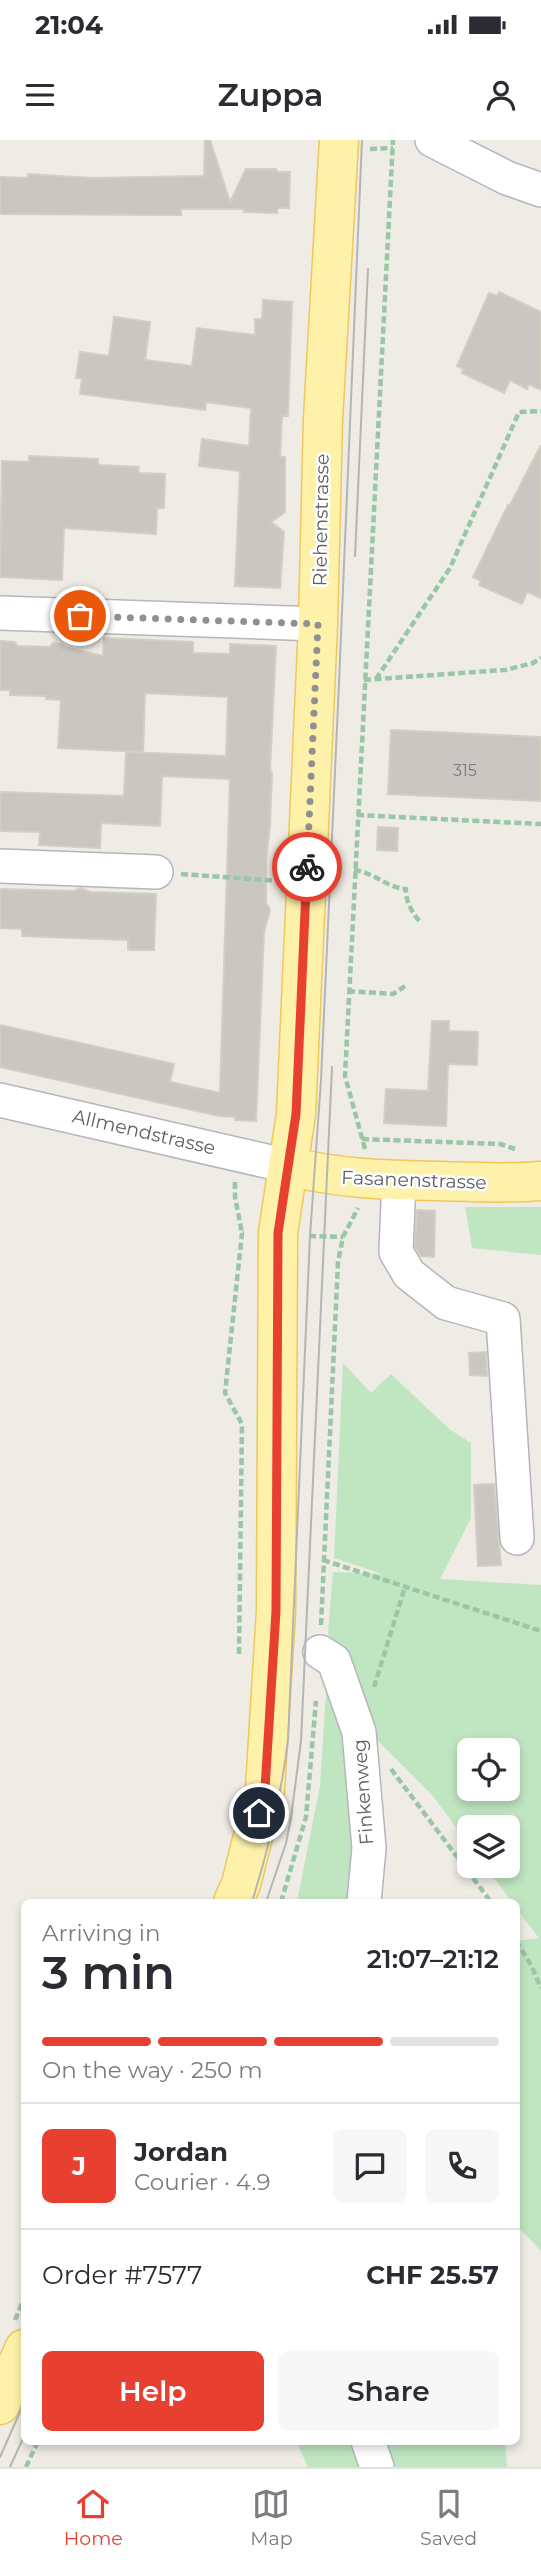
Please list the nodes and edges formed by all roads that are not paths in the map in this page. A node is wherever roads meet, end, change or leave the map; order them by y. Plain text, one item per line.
1 (339, 140) edge
2 (432, 140) edge
3 (541, 190) edge
4 (0, 613) edge
5 (318, 624) junction
6 (0, 866) edge
7 (156, 872) road end
8 (0, 1100) edge
9 (288, 1166) junction
10 (533, 1167) edge
11 (399, 1180) junction
12 (517, 1538) dead end
13 (320, 1652) road end
14 (234, 1899) edge
15 (364, 1899) edge
16 (21, 2356) edge
17 (0, 2405) edge
18 (369, 2445) edge
19 (377, 2467) edge

1 - 5 main road, Riehenstrasse
2 - 3 street
4 - 5 street
5 - 9 main road, Riehenstrasse
6 - 7 street
8 - 9 street, Allmendstrasse
9 - 11 main road, Fasanenstrasse
9 - 14 main road, Riehenstrasse
10 - 11 main road, Fasanenstrasse
11 - 12 street
13 - 15 street, Finkenweg
16 - 17 main road
18 - 19 street

